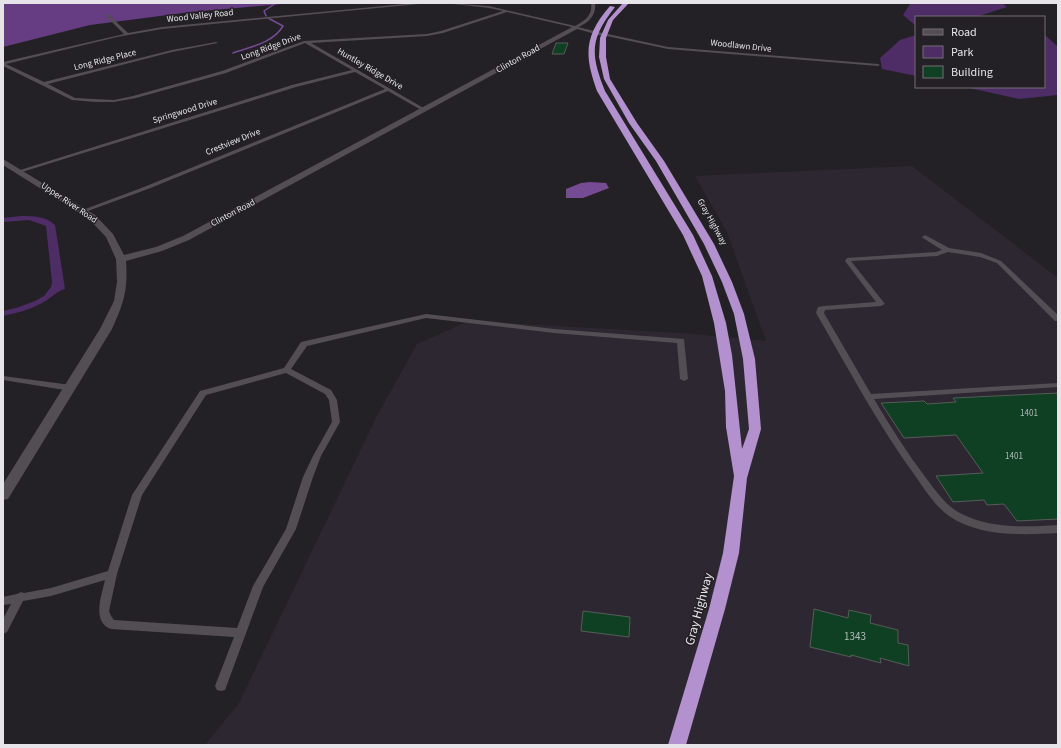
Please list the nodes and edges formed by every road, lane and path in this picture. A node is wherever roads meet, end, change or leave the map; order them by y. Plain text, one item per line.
1 (420, 3) edge
2 (426, 3) edge
3 (447, 3) edge
4 (593, 3) edge
5 (616, 3) edge
6 (626, 3) edge
7 (508, 11) junction
8 (107, 15) dead end
9 (576, 27) junction
10 (599, 33) junction
11 (127, 34) junction
12 (308, 42) junction
13 (216, 43) dead end
14 (3, 63) edge
15 (878, 65) dead end
16 (356, 70) junction
17 (43, 84) junction
18 (389, 89) junction
19 (424, 110) junction
20 (3, 161) edge
21 (20, 171) junction
22 (83, 211) junction
23 (925, 237) dead end
24 (947, 250) junction
25 (121, 259) junction
26 (1058, 320) edge
27 (287, 370) junction
28 (3, 378) edge
29 (684, 379) dead end
30 (1058, 385) edge
31 (71, 388) junction
32 (869, 397) junction
33 (740, 478) junction
34 (7, 480) edge
35 (3, 495) edge
36 (1058, 529) edge
37 (112, 574) junction
38 (21, 596) junction
39 (3, 600) edge
40 (3, 629) edge
41 (240, 633) junction
42 (221, 686) dead end
43 (677, 745) edge

1 - 2 street, Wood Valley Road
1 - 11 street, Wood Valley Road
3 - 7 street
4 - 9 street
5 - 10 highway, Gray Highway
6 - 10 highway, Gray Highway
7 - 9 street
7 - 12 street, Long Ridge Drive
8 - 11 street
9 - 10 street
9 - 19 street, Clinton Road
10 - 15 street, Woodlawn Drive
10 - 33 highway, Gray Highway
10 - 33 highway, Gray Highway
11 - 14 street, Wood Valley Road
12 - 16 street, Huntley Ridge Drive
12 - 17 street, Long Ridge Drive
13 - 17 street, Long Ridge Place
14 - 17 street
16 - 18 street, Huntley Ridge Drive
16 - 21 street, Springwood Drive
18 - 19 street, Huntley Ridge Drive
18 - 22 street, Crestview Drive
19 - 25 street, Clinton Road
20 - 21 street, Upper River Road
21 - 22 street, Upper River Road
22 - 25 street, Upper River Road
23 - 24 street
24 - 26 street
24 - 32 street
25 - 31 street
27 - 29 street
27 - 37 street
27 - 41 street
28 - 31 street
30 - 32 street
31 - 34 street
32 - 36 street
33 - 43 highway, Gray Highway
34 - 35 street
37 - 38 street
37 - 41 street
38 - 39 street
38 - 40 street
41 - 42 street

